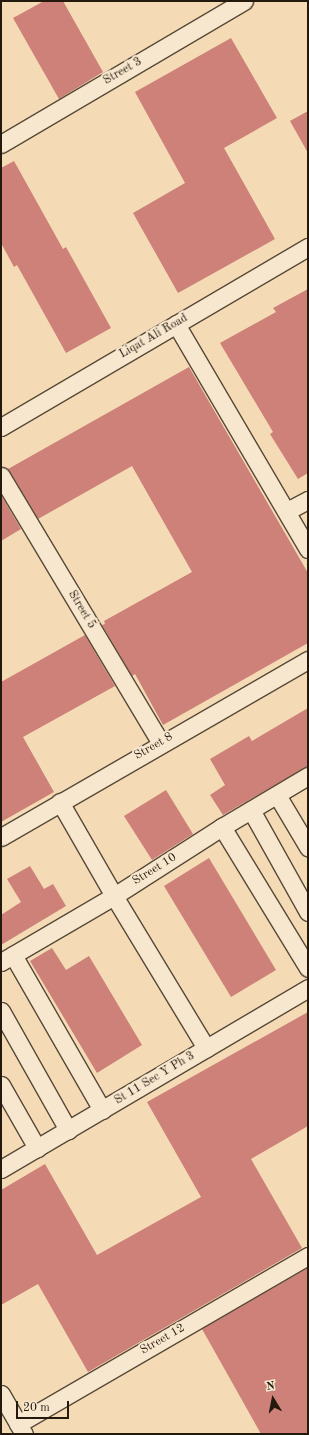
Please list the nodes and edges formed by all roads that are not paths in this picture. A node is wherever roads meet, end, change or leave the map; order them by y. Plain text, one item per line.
1 (244, 1) edge
2 (1, 144) edge
3 (308, 247) edge
4 (176, 324) junction
5 (1, 427) edge
6 (1, 476) edge
7 (308, 500) edge
8 (287, 511) junction
9 (308, 548) edge
10 (308, 660) edge
11 (161, 743) junction
12 (308, 777) edge
13 (277, 795) junction
14 (60, 802) junction
15 (251, 810) junction
16 (222, 827) junction
17 (1, 836) edge
18 (308, 847) edge
19 (114, 896) junction
20 (308, 912) edge
21 (7, 958) edge
22 (308, 968) edge
23 (308, 988) edge
24 (1, 1011) edge
25 (206, 1048) junction
26 (1, 1085) edge
27 (102, 1110) junction
28 (68, 1130) junction
29 (37, 1148) junction
30 (1, 1169) edge
31 (308, 1256) edge
32 (1, 1394) edge
33 (21, 1429) edge

1 - 2 street, Street 3
3 - 4 street, Liqat Ali Road
4 - 5 street, Liqat Ali Road
4 - 8 street
6 - 11 street, Street 5
7 - 8 street
8 - 9 street
10 - 11 street, Street 8
11 - 14 street, Street 8
12 - 13 street, Street 10
13 - 15 street, Street 10
13 - 18 street
14 - 17 street, Street 8
14 - 19 street
15 - 16 street, Street 10
15 - 20 street
16 - 19 street, Street 10
16 - 22 street
19 - 21 street, Street 10
19 - 25 street
21 - 27 street
23 - 25 street, St 11 Sec Y Ph 3
24 - 28 street
25 - 27 street, St 11 Sec Y Ph 3
26 - 29 street
27 - 28 street, St 11 Sec Y Ph 3
28 - 29 street, St 11 Sec Y Ph 3
29 - 30 street, St 11 Sec Y Ph 3
31 - 33 street, Street 12
32 - 33 street

